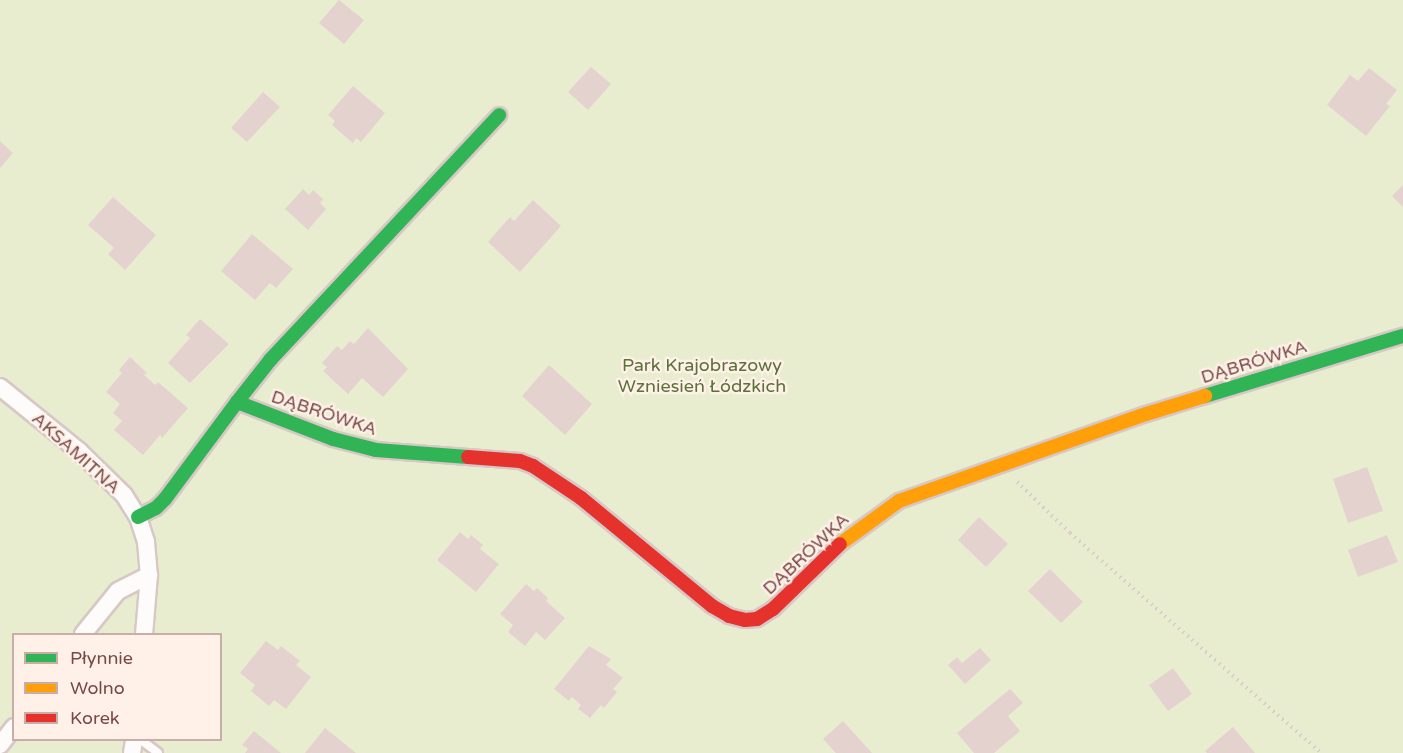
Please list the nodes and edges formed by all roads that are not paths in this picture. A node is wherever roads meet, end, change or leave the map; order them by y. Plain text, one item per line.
1 (499, 115) dead end
2 (1403, 336) edge
3 (0, 387) edge
4 (237, 402) junction
5 (138, 517) junction
6 (149, 575) junction
7 (84, 633) edge
8 (144, 633) edge
9 (12, 730) edge
10 (142, 741) edge
11 (0, 745) edge
12 (158, 753) edge

1 - 4 street
2 - 4 street, DĄBRÓWKA
3 - 5 street, AKSAMITNA
4 - 5 street
5 - 6 street, AKSAMITNA
6 - 7 street
6 - 8 street, AKSAMITNA
9 - 11 street
10 - 12 lane

